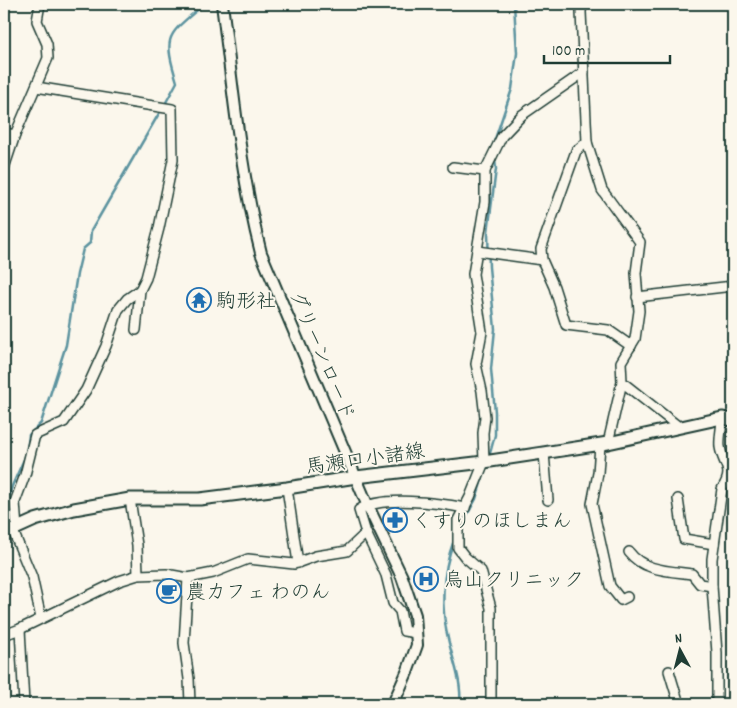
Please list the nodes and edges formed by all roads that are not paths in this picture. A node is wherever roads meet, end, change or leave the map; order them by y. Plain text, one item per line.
1 (40, 4) edge
2 (222, 4) edge
3 (582, 4) edge
4 (584, 72) junction
5 (36, 86) junction
6 (4, 133) edge
7 (14, 135) junction
8 (586, 142) junction
9 (453, 167) dead end
10 (4, 168) edge
11 (484, 171) junction
12 (477, 251) junction
13 (542, 260) junction
14 (733, 286) edge
15 (140, 290) junction
16 (637, 297) junction
17 (136, 330) dead end
18 (631, 346) junction
19 (622, 382) junction
20 (728, 419) edge
21 (679, 427) junction
22 (604, 444) junction
23 (544, 453) junction
24 (484, 462) junction
25 (356, 477) junction
26 (287, 488) junction
27 (130, 498) junction
28 (678, 499) dead end
29 (548, 500) dead end
30 (367, 504) junction
31 (465, 508) junction
32 (11, 531) edge
33 (366, 533) junction
34 (714, 544) junction
35 (629, 552) dead end
36 (298, 563) junction
37 (138, 575) junction
38 (188, 578) junction
39 (712, 586) junction
40 (627, 597) dead end
41 (41, 618) junction
42 (20, 629) junction
43 (416, 633) junction
44 (4, 635) edge
45 (669, 671) dead end
46 (24, 704) edge
47 (190, 704) edge
48 (393, 704) edge
49 (490, 704) edge
50 (679, 704) edge
51 (715, 704) edge

1 - 5 street
2 - 25 street, グリーンロード
3 - 4 street
4 - 8 street
4 - 11 street
5 - 7 street
5 - 15 street
6 - 7 street
7 - 10 street
8 - 13 street
8 - 16 street
9 - 11 street
11 - 12 street
12 - 13 street
12 - 24 street
13 - 18 street
14 - 16 street
15 - 17 street
15 - 32 street
16 - 18 street
18 - 19 street
19 - 21 street
19 - 22 street
20 - 21 main road, 馬瀬口小諸線
20 - 34 street
21 - 22 main road, 馬瀬口小諸線
22 - 23 main road, 馬瀬口小諸線
22 - 40 street
23 - 24 main road, 馬瀬口小諸線
23 - 29 street
24 - 25 main road, 馬瀬口小諸線
24 - 31 street
25 - 26 main road, 馬瀬口小諸線
25 - 30 street, グリーンロード
26 - 27 main road, 馬瀬口小諸線
26 - 36 street
27 - 32 main road, 馬瀬口小諸線
27 - 37 street
28 - 34 street
30 - 31 street
30 - 33 street
30 - 43 street, グリーンロード
31 - 49 street
32 - 41 street
33 - 36 street
33 - 43 street
34 - 39 street
35 - 39 street
36 - 38 street
37 - 38 street
37 - 41 street
38 - 47 street
39 - 51 street
41 - 42 street
42 - 44 street
42 - 46 street
43 - 48 street, グリーンロード
45 - 50 street

